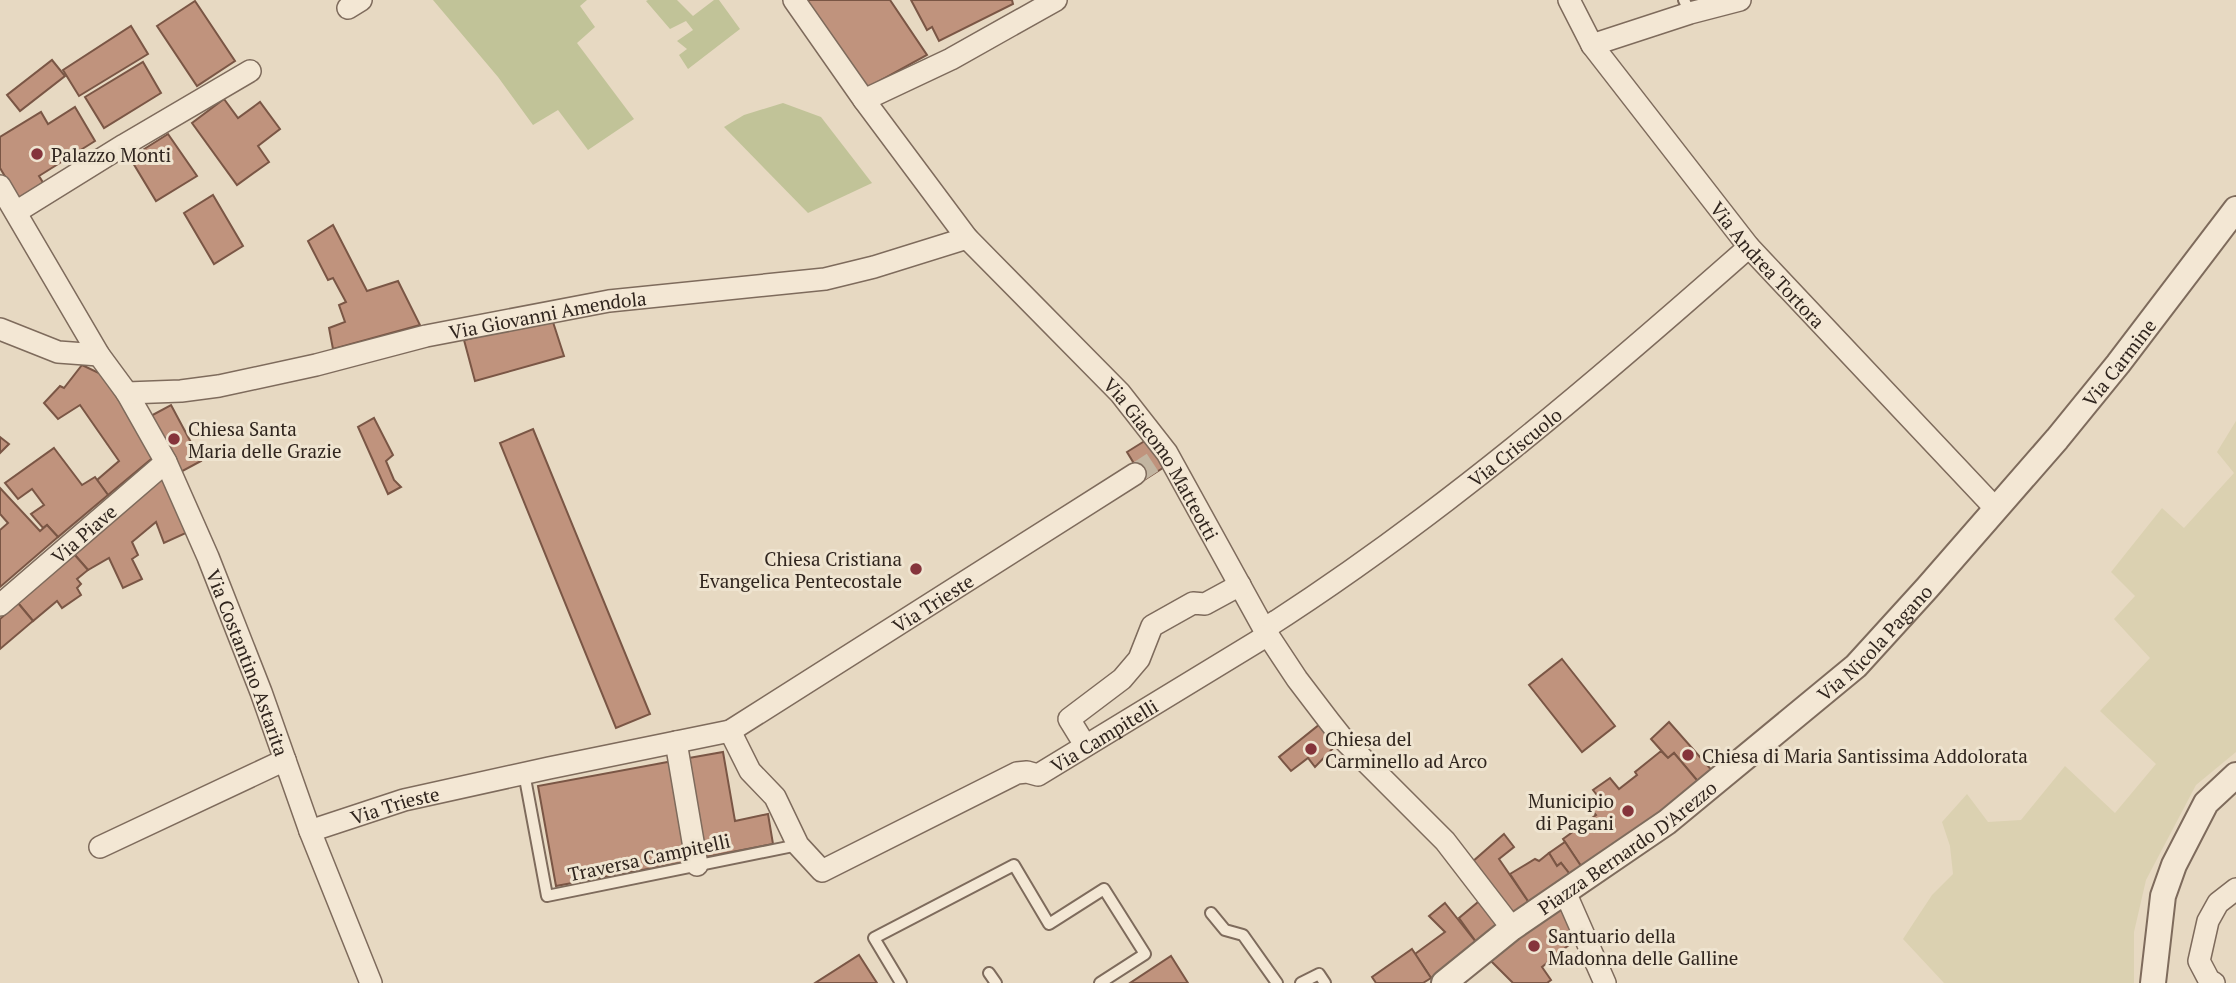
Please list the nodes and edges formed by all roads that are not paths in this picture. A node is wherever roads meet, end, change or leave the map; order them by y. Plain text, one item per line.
1 (794, 0) edge
2 (1056, 0) edge
3 (1569, 0) edge
4 (1740, 0) edge
5 (1687, 6) edge
6 (1592, 46) junction
7 (250, 71) dead end
8 (864, 100) junction
9 (0, 186) edge
10 (2236, 209) edge
11 (16, 212) junction
12 (967, 238) junction
13 (1749, 247) junction
14 (0, 329) edge
15 (99, 355) junction
16 (127, 393) junction
17 (166, 462) junction
18 (1135, 474) tunnel mouth
19 (1996, 509) junction
20 (1240, 586) junction
21 (0, 604) edge
22 (1266, 632) junction
23 (730, 731) junction
24 (676, 742) junction
25 (1085, 746) junction
26 (285, 760) junction
27 (1738, 763) joint
28 (524, 773) junction
29 (2236, 775) edge
30 (310, 831) junction
31 (798, 845) junction
32 (100, 847) dead end
33 (697, 865) junction
34 (2236, 889) edge
35 (1565, 892) junction
36 (1211, 913) dead end
37 (1512, 928) junction
38 (989, 972) dead end
39 (371, 983) edge
40 (901, 983) edge
41 (996, 983) edge
42 (1100, 983) edge
43 (1277, 983) edge
44 (1301, 983) edge
45 (1325, 983) edge
46 (1444, 983) edge
47 (1605, 983) edge
48 (2153, 983) edge
49 (2214, 983) edge

1 - 8 street, Via Giacomo Matteotti
2 - 8 street
3 - 6 street, Via Andrea Tortora
4 - 5 street
5 - 6 street
6 - 13 street, Via Andrea Tortora
7 - 11 street
8 - 12 street, Via Giacomo Matteotti
9 - 11 street, Via Costantino Astarita
10 - 19 street, Via Carmine
11 - 15 street, Via Costantino Astarita
12 - 16 street, Via Giovanni Amendola
12 - 20 street, Via Giacomo Matteotti
13 - 19 street, Via Andrea Tortora
13 - 22 street, Via Criscuolo
14 - 15 street
15 - 16 street, Via Costantino Astarita
16 - 17 street, Via Costantino Astarita
17 - 21 street, Via Piave
17 - 26 street, Via Costantino Astarita
18 - 23 street, Via Trieste
19 - 27 street, Via Nicola Pagano
20 - 22 street, Via Giacomo Matteotti
20 - 25 street
22 - 25 street, Via Campitelli
22 - 37 street, Via Giacomo Matteotti
23 - 24 street, Via Trieste
23 - 31 street
24 - 28 street, Via Trieste
24 - 33 street
25 - 31 street, Via Campitelli
26 - 30 street, Via Costantino Astarita
26 - 32 street
27 - 35 street, Piazza Bernardo D'Arezzo
28 - 30 street, Via Trieste
28 - 33 lane, Traversa Campitelli
29 - 48 street
30 - 39 street, Via Costantino Astarita
31 - 33 lane, Traversa Campitelli
34 - 49 street
35 - 37 street, Piazza Bernardo D'Arezzo
35 - 47 street
36 - 43 lane
37 - 46 street, Piazza Bernardo D'Arezzo
38 - 41 lane
40 - 42 lane
44 - 45 lane

